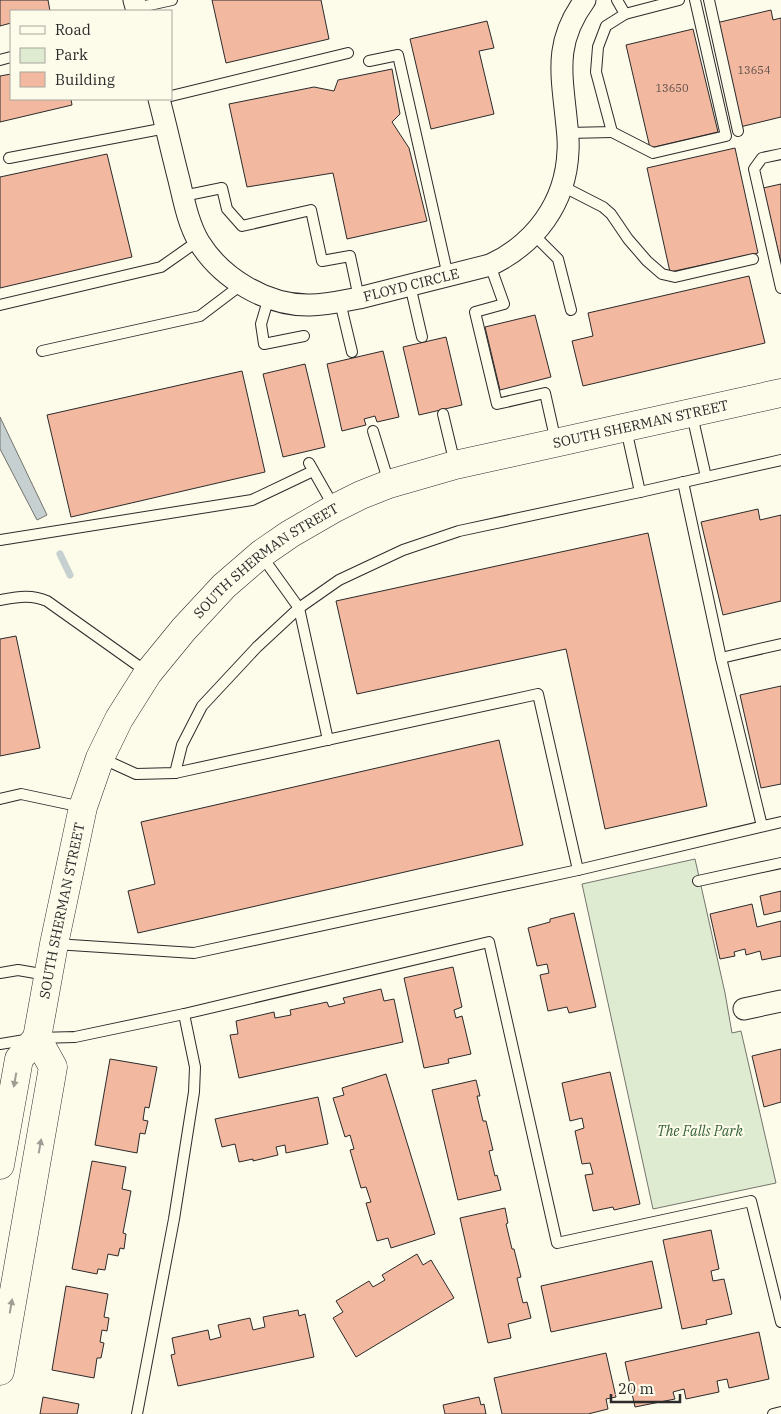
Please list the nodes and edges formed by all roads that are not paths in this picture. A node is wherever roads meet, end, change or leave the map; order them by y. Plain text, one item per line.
1 (172, 0) edge
2 (586, 0) edge
3 (617, 0) edge
4 (679, 0) edge
5 (695, 0) edge
6 (708, 0) edge
7 (136, 6) edge
8 (625, 14) junction
9 (348, 53) dead end
10 (369, 61) dead end
11 (172, 96) edge
12 (160, 100) edge
13 (166, 128) junction
14 (738, 131) dead end
15 (612, 132) junction
16 (568, 133) junction
17 (781, 154) edge
18 (9, 158) dead end
19 (562, 186) junction
20 (183, 196) junction
21 (533, 234) junction
22 (198, 241) junction
23 (754, 259) dead end
24 (490, 265) junction
25 (448, 276) junction
26 (241, 285) junction
27 (410, 286) junction
28 (781, 288) edge
29 (270, 297) junction
30 (350, 300) junction
31 (0, 305) edge
32 (572, 310) dead end
33 (304, 336) dead end
34 (422, 337) dead end
35 (42, 351) dead end
36 (352, 352) dead end
37 (781, 394) edge
38 (443, 414) dead end
39 (692, 414) junction
40 (626, 428) junction
41 (373, 431) dead end
42 (556, 443) junction
43 (781, 460) edge
44 (455, 465) junction
45 (706, 477) junction
46 (683, 482) junction
47 (389, 484) junction
48 (640, 492) junction
49 (335, 508) junction
50 (0, 540) edge
51 (261, 554) junction
52 (0, 600) edge
53 (299, 608) junction
54 (781, 644) edge
55 (721, 658) junction
56 (148, 673) junction
57 (328, 740) junction
58 (100, 758) junction
59 (175, 773) junction
60 (0, 798) edge
61 (83, 807) junction
62 (781, 822) edge
63 (762, 826) junction
64 (781, 863) edge
65 (578, 870) junction
66 (698, 881) dead end
67 (54, 944) junction
68 (0, 973) edge
69 (48, 975) junction
70 (781, 1001) edge
71 (744, 1009) dead end
72 (184, 1014) junction
73 (37, 1038) junction
74 (0, 1044) edge
75 (0, 1165) edge
76 (781, 1322) edge
77 (0, 1371) edge
78 (781, 1412) edge
79 (137, 1414) edge
80 (773, 1414) edge

1 - 7 lane
2 - 16 street, FLOYD CIRCLE
3 - 8 lane
4 - 8 lane
5 - 15 lane
6 - 14 lane
8 - 15 lane
9 - 11 lane
10 - 25 lane
12 - 13 street, FLOYD CIRCLE
13 - 18 lane
13 - 20 street, FLOYD CIRCLE
15 - 16 lane
16 - 19 street, FLOYD CIRCLE
17 - 28 lane
19 - 21 street, FLOYD CIRCLE
19 - 23 lane
20 - 22 street, FLOYD CIRCLE
20 - 30 lane
21 - 24 street, FLOYD CIRCLE
21 - 32 lane
22 - 26 street, FLOYD CIRCLE
22 - 31 lane
24 - 25 street, FLOYD CIRCLE
24 - 42 lane
25 - 27 street, FLOYD CIRCLE
26 - 29 street, FLOYD CIRCLE
26 - 35 lane
27 - 30 street, FLOYD CIRCLE
27 - 34 lane
29 - 30 street, FLOYD CIRCLE
29 - 33 lane
30 - 36 lane
37 - 39 street, SOUTH SHERMAN STREET
38 - 44 lane
39 - 40 street, SOUTH SHERMAN STREET
39 - 45 lane
40 - 42 street, SOUTH SHERMAN STREET
40 - 48 lane
41 - 47 lane
42 - 44 street, SOUTH SHERMAN STREET
43 - 45 lane
44 - 47 street, SOUTH SHERMAN STREET
45 - 46 lane
46 - 48 lane
46 - 55 lane
47 - 49 street, SOUTH SHERMAN STREET
48 - 53 lane
49 - 50 lane
49 - 51 street, SOUTH SHERMAN STREET
51 - 53 lane
51 - 56 street, SOUTH SHERMAN STREET
52 - 56 lane
53 - 57 lane
53 - 59 lane
54 - 55 lane
55 - 63 lane
56 - 58 street, SOUTH SHERMAN STREET
57 - 59 lane
57 - 65 lane
58 - 59 lane
58 - 61 street, SOUTH SHERMAN STREET
60 - 61 lane
61 - 67 street, SOUTH SHERMAN STREET
62 - 63 lane
63 - 65 lane
64 - 66 lane
65 - 67 lane
67 - 69 street, SOUTH SHERMAN STREET
68 - 69 lane
69 - 73 street, SOUTH SHERMAN STREET
70 - 71 street
72 - 73 lane
72 - 76 lane
72 - 79 lane
73 - 74 lane
73 -> 75 street
77 -> 73 street
78 - 80 lane

